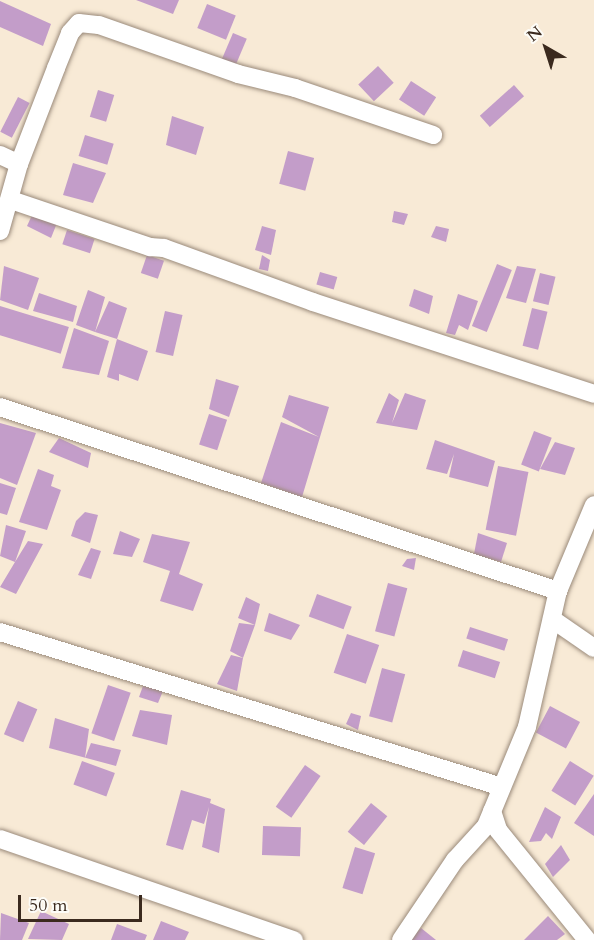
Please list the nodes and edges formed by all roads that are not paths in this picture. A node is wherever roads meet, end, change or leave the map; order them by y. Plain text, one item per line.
1 (433, 135) dead end
2 (0, 155) edge
3 (19, 164) junction
4 (11, 200) junction
5 (0, 231) edge
6 (594, 394) edge
7 (0, 407) edge
8 (594, 505) edge
9 (558, 591) junction
10 (552, 619) junction
11 (0, 632) edge
12 (594, 648) edge
13 (502, 787) junction
14 (490, 830) junction
15 (0, 839) edge
16 (294, 940) edge
17 (401, 940) edge
18 (587, 940) edge

1 - 3 street
2 - 3 street
3 - 4 street
4 - 5 street
4 - 6 street
7 - 9 street
8 - 9 street
9 - 10 street
10 - 12 street
10 - 13 street
11 - 13 street
13 - 14 street
14 - 17 street
14 - 18 street
15 - 16 street

